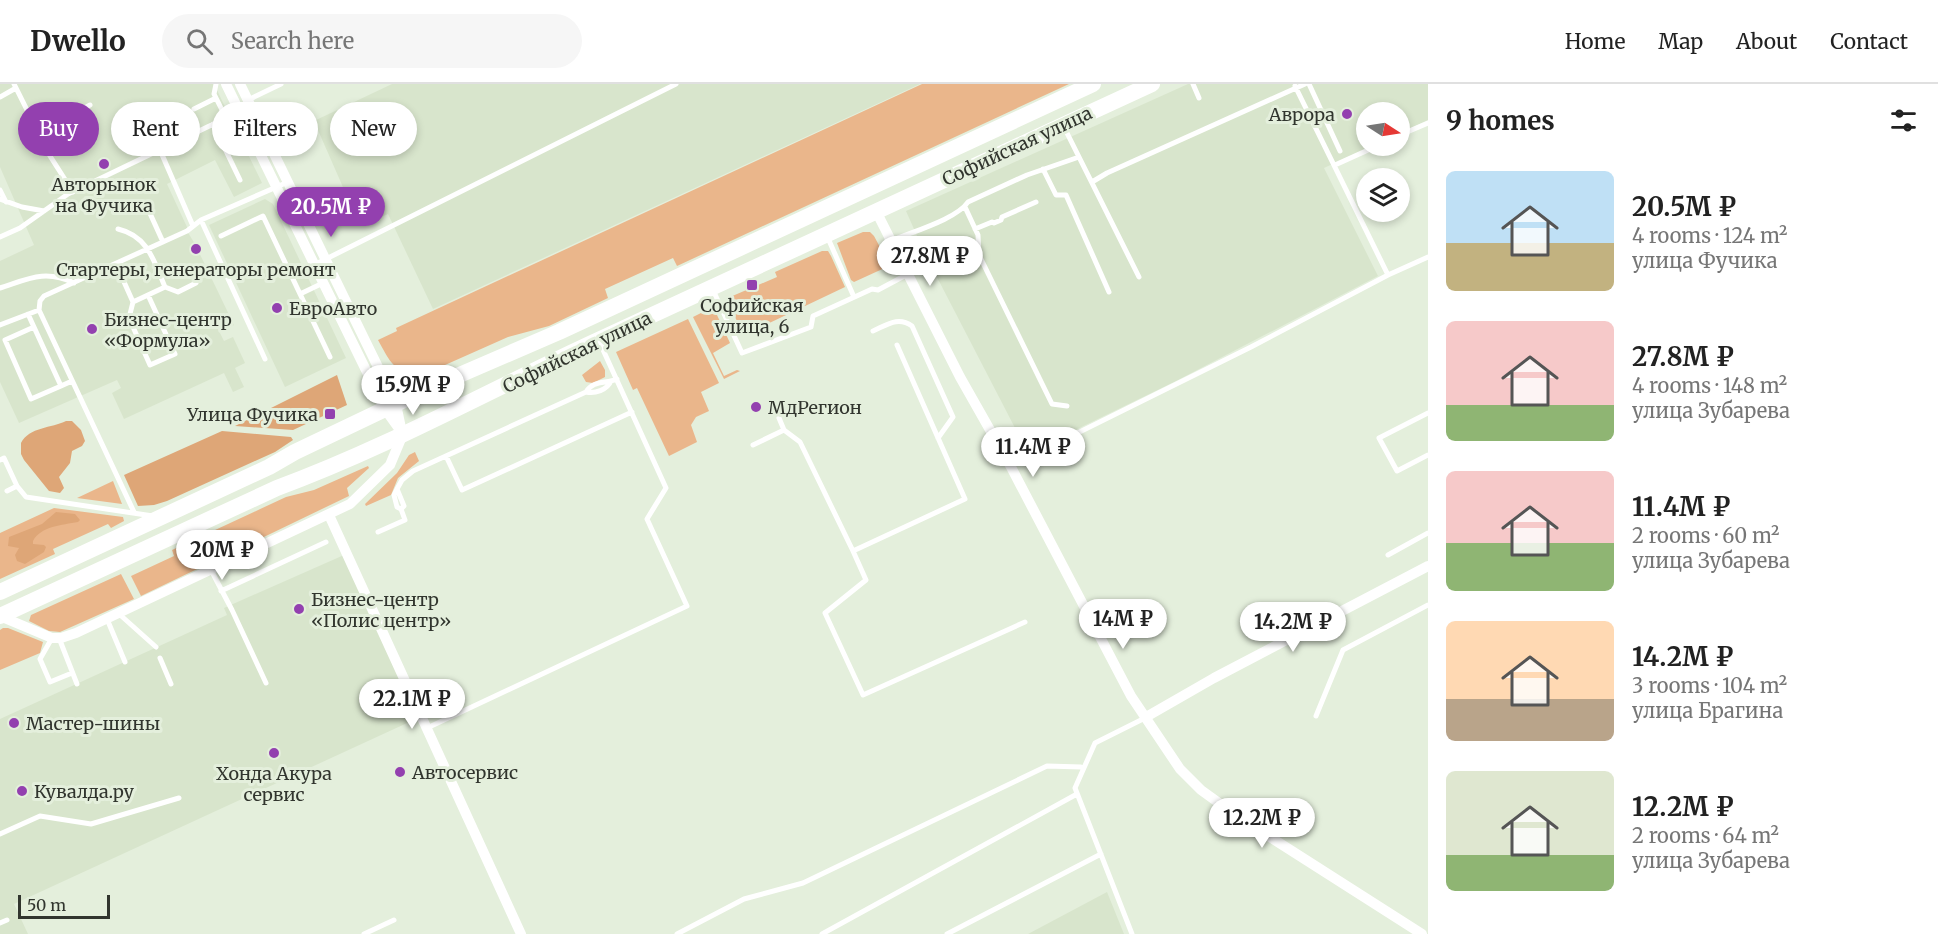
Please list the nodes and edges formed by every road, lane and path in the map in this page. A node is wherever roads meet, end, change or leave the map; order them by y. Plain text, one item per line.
1 (216, 84) edge
2 (226, 84) edge
3 (240, 84) edge
4 (281, 84) edge
5 (676, 84) edge
6 (1093, 84) edge
7 (1152, 84) edge
8 (1193, 84) edge
9 (1284, 84) edge
10 (1307, 84) edge
11 (1295, 85) edge
12 (15, 86) edge
13 (1287, 91) junction
14 (0, 97) edge
15 (216, 98) junction
16 (1199, 98) dead end
17 (23, 102) edge
18 (218, 102) edge
19 (233, 102) edge
20 (249, 102) edge
21 (251, 102) edge
22 (200, 106) edge
23 (1428, 123) edge
24 (1063, 125) junction
25 (1410, 131) edge
26 (1340, 151) dead end
27 (50, 156) edge
28 (148, 156) edge
29 (163, 156) edge
30 (228, 156) edge
31 (260, 156) edge
32 (275, 156) edge
33 (1356, 156) edge
34 (1079, 157) junction
35 (1335, 165) junction
36 (1044, 169) junction
37 (240, 180) dead end
38 (288, 182) junction
39 (1092, 182) junction
40 (276, 187) junction
41 (0, 190) edge
42 (73, 192) junction
43 (3, 201) edge
44 (1036, 202) dead end
45 (965, 207) junction
46 (148, 209) dead end
47 (44, 211) junction
48 (876, 211) junction
49 (201, 220) junction
50 (193, 226) junction
51 (118, 229) dead end
52 (975, 229) junction
53 (826, 234) junction
54 (221, 236) dead end
55 (0, 237) edge
56 (891, 241) junction
57 (163, 242) junction
58 (148, 249) junction
59 (1428, 256) edge
60 (326, 260) junction
61 (116, 264) junction
62 (314, 265) junction
63 (908, 274) junction
64 (1388, 275) junction
65 (1139, 277) dead end
66 (74, 283) junction
67 (323, 283) junction
68 (196, 284) dead end
69 (165, 287) junction
70 (0, 288) edge
71 (712, 288) junction
72 (1109, 291) dead end
73 (300, 294) junction
74 (148, 295) junction
75 (854, 297) junction
76 (133, 302) junction
77 (39, 310) junction
78 (28, 314) junction
79 (0, 325) edge
80 (34, 327) junction
81 (873, 330) dead end
82 (599, 340) junction
83 (897, 345) dead end
84 (330, 357) dead end
85 (265, 359) dead end
86 (614, 380) junction
87 (72, 381) junction
88 (61, 386) junction
89 (390, 406) junction
90 (1067, 406) dead end
91 (632, 412) junction
92 (1428, 413) edge
93 (779, 418) dead end
94 (784, 430) junction
95 (403, 434) junction
96 (938, 438) junction
97 (753, 445) dead end
98 (1428, 455) edge
99 (446, 456) junction
100 (0, 460) edge
101 (1011, 467) junction
102 (17, 486) junction
103 (7, 491) dead end
104 (134, 512) junction
105 (329, 515) junction
106 (161, 517) junction
107 (378, 532) dead end
108 (1428, 533) edge
109 (326, 542) dead end
110 (853, 551) junction
111 (1388, 555) dead end
112 (1428, 566) edge
113 (211, 570) junction
114 (221, 591) junction
115 (0, 592) edge
116 (1428, 605) edge
117 (118, 613) junction
118 (0, 616) edge
119 (107, 619) junction
120 (1025, 622) dead end
121 (55, 638) junction
122 (156, 647) dead end
123 (160, 658) dead end
124 (125, 662) dead end
125 (72, 673) junction
126 (266, 683) dead end
127 (77, 684) dead end
128 (171, 684) dead end
129 (1316, 716) dead end
130 (1146, 717) junction
131 (427, 728) junction
132 (1082, 767) dead end
133 (1077, 794) junction
134 (178, 798) dead end
135 (0, 834) edge
136 (1101, 854) junction
137 (7, 920) dead end
138 (394, 920) dead end
139 (0, 923) edge
140 (375, 932) edge
141 (364, 934) edge
142 (521, 934) edge
143 (677, 934) edge
144 (822, 934) edge
145 (947, 934) edge
146 (1132, 934) edge
147 (1422, 934) edge

1 - 15 lane
2 - 19 street
3 - 20 street
4 - 21 lane
5 - 60 lane
6 - 89 main road, Софийская улица
7 - 24 main road, Софийская улица
8 - 16 lane
9 - 13 lane
10 - 11 lane
10 - 26 lane
11 - 13 lane
11 - 35 lane
12 - 14 lane
12 - 17 lane
13 - 39 lane
15 - 18 lane
15 - 22 lane
23 - 25 lane
24 - 34 lane
24 - 48 main road, Софийская улица
27 - 42 lane
28 - 42 lane
29 - 50 lane
30 - 37 lane
31 - 40 street
32 - 38 street
33 - 35 lane
34 - 36 lane
34 - 39 lane
35 - 64 lane
36 - 45 lane
36 - 72 lane
38 - 40 lane
38 - 60 street
39 - 65 lane
40 - 49 lane
40 - 62 street
41 - 43 lane
42 - 47 lane
43 - 47 lane
44 - 52 lane
45 - 52 lane
45 - 56 lane
46 - 57 lane
47 - 55 lane
48 - 53 main road, Софийская улица
48 - 56 street
49 - 50 lane
49 - 85 lane
50 - 57 lane
51 - 58 lane
52 - 90 lane
53 - 71 main road, Софийская улица
53 - 75 lane
54 - 73 lane
56 - 63 street
57 - 58 lane
58 - 61 lane
58 - 69 lane
59 - 64 lane
60 - 62 lane
60 - 89 street
61 - 66 lane
61 - 76 lane
62 - 67 street
63 - 75 lane
63 - 101 street
64 - 101 lane
66 - 70 lane
66 - 77 lane
67 - 73 lane
67 - 89 street
68 - 69 lane
69 - 74 lane
71 - 75 lane
71 - 82 main road, Софийская улица
73 - 84 lane
74 - 76 lane
74 - 76 lane
77 - 78 lane
77 - 87 lane
78 - 79 lane
78 - 80 lane
80 - 88 lane
80 - 88 lane
81 - 96 lane
82 - 86 lane
82 - 95 main road, Софийская улица
83 - 96 lane
86 - 91 lane
86 - 99 lane
87 - 88 lane
87 - 104 lane
89 - 95 street
89 - 106 main road, Софийская улица
91 - 99 lane
91 - 131 lane
92 - 98 lane
93 - 94 lane
94 - 97 lane
94 - 110 lane
95 - 105 street
95 - 118 main road, Софийская улица
96 - 110 lane
99 - 107 lane
100 - 102 lane
101 - 130 street
102 - 103 lane
102 - 104 lane
104 - 106 lane
105 - 113 street
105 - 131 street
106 - 115 main road, Софийская улица
108 - 111 lane
109 - 114 lane
110 - 120 lane
112 - 130 street
113 - 114 lane
113 - 117 street
114 - 126 lane
116 - 129 lane
117 - 119 street
117 - 122 lane
118 - 121 street
119 - 121 street
119 - 124 lane
121 - 125 lane
121 - 125 lane
123 - 128 lane
125 - 127 lane
130 - 133 lane
130 - 147 street
131 - 142 street
132 - 143 lane
133 - 136 lane
133 - 144 lane
134 - 135 lane
136 - 145 lane
136 - 146 lane
137 - 139 lane
138 - 140 lane
140 - 141 lane

